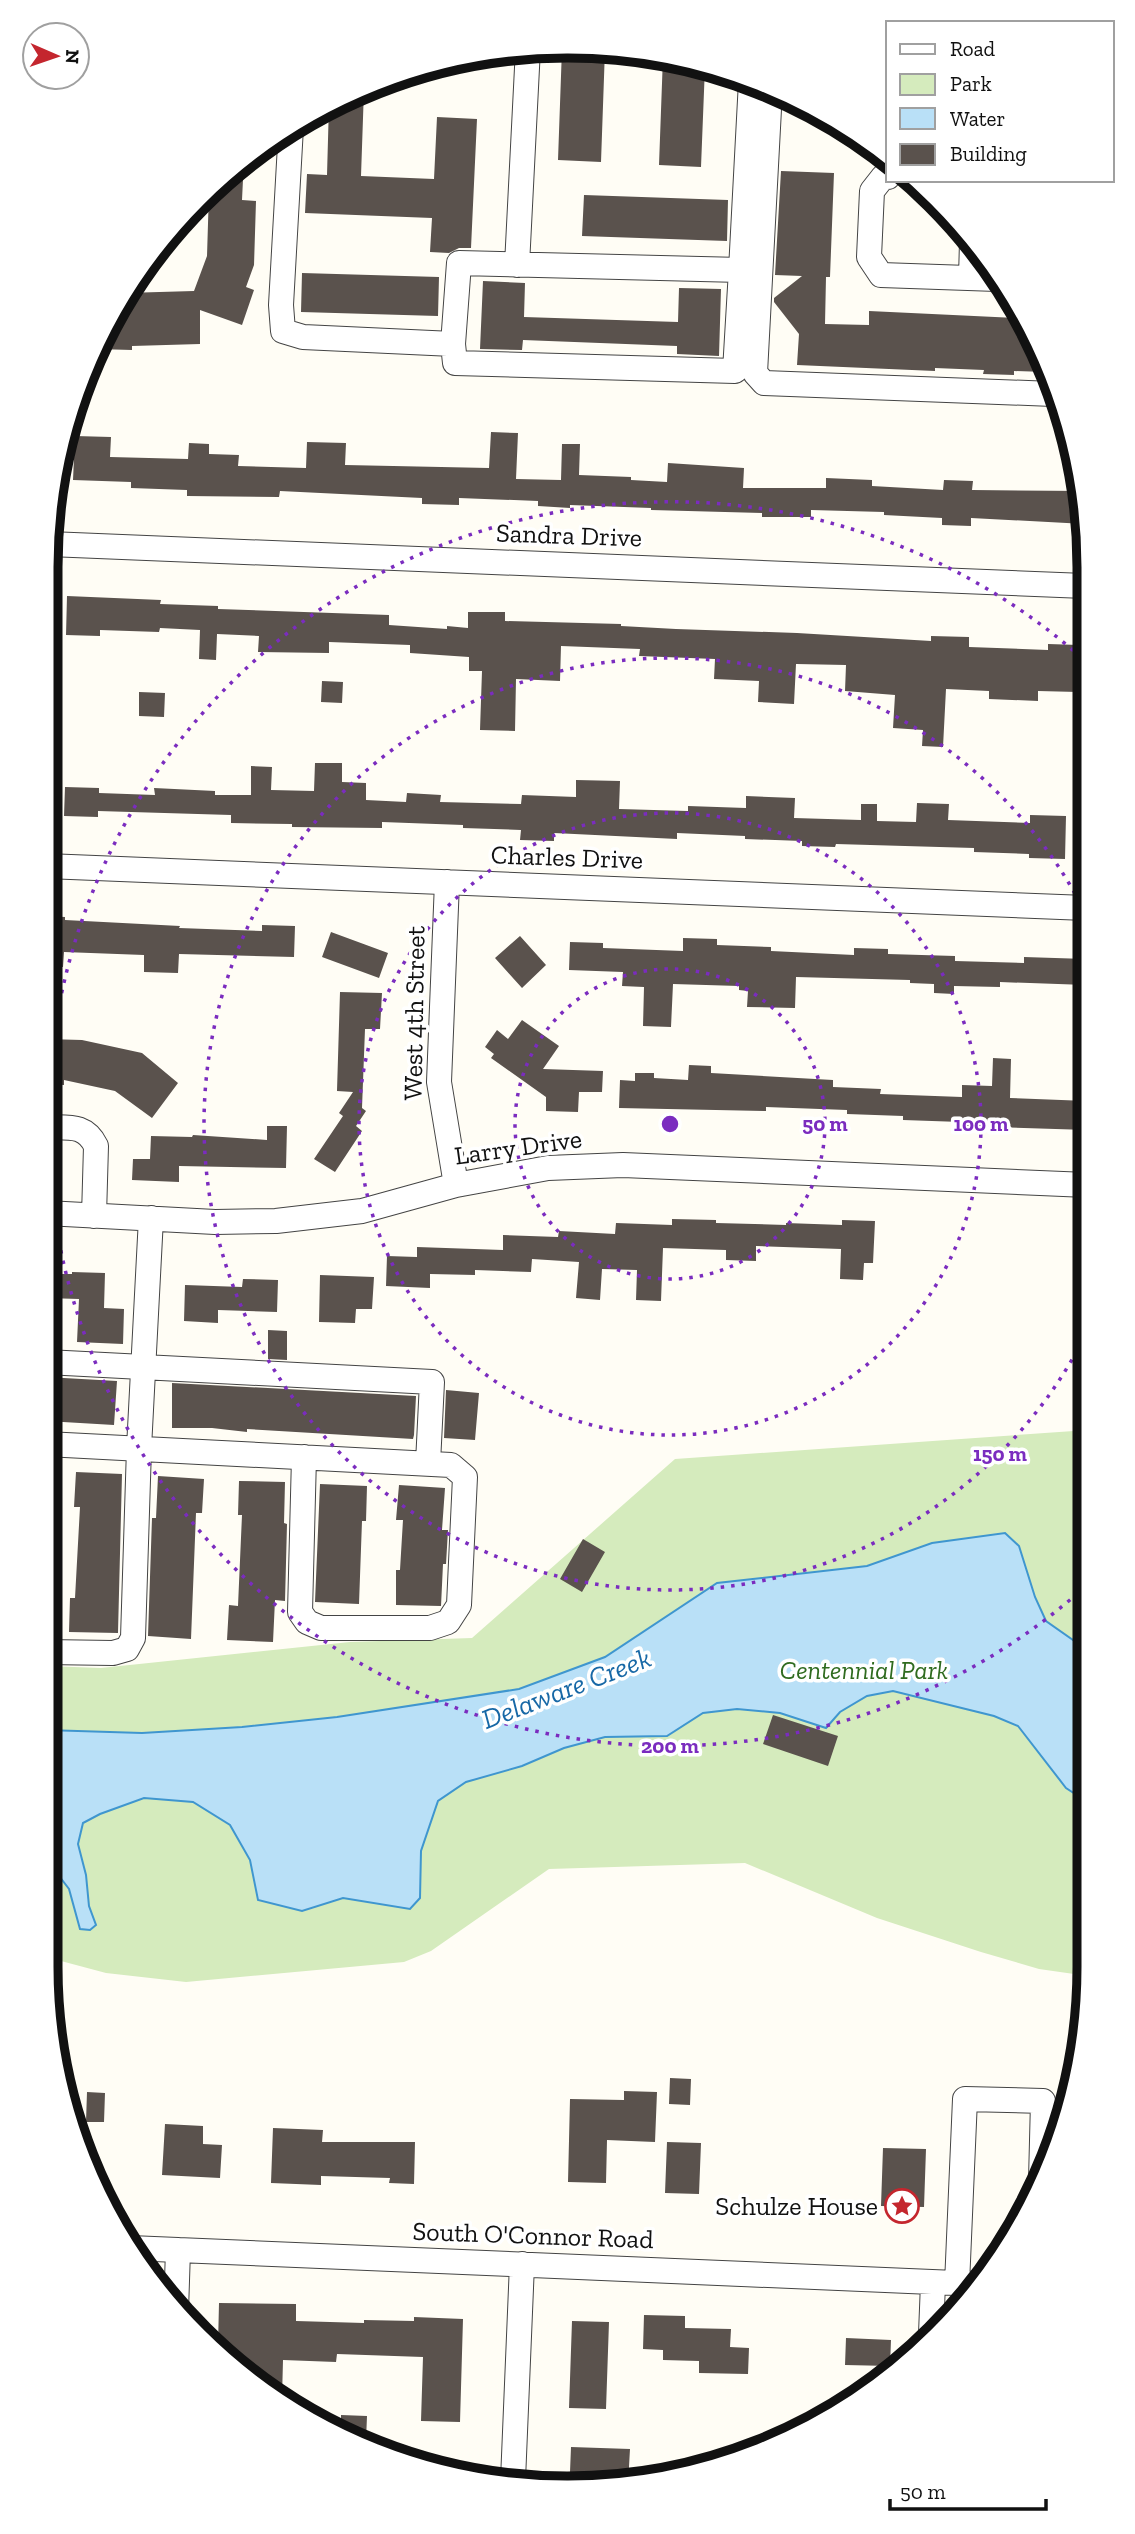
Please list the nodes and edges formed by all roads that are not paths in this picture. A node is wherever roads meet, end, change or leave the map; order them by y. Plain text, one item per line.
1 (527, 60) edge
2 (750, 92) edge
3 (769, 100) edge
4 (291, 140) edge
5 (886, 177) edge
6 (972, 256) edge
7 (517, 265) junction
8 (741, 270) junction
9 (971, 277) junction
10 (987, 278) edge
11 (453, 344) junction
12 (1046, 394) edge
13 (59, 544) edge
14 (1077, 586) edge
15 (58, 866) edge
16 (447, 882) junction
17 (1077, 908) edge
18 (58, 1128) edge
19 (456, 1185) junction
20 (1077, 1185) edge
21 (58, 1214) edge
22 (94, 1216) junction
23 (151, 1219) junction
24 (58, 1362) edge
25 (143, 1366) junction
26 (58, 1444) edge
27 (139, 1447) junction
28 (304, 1457) junction
29 (428, 1463) junction
30 (58, 1652) edge
31 (1042, 2151) edge
32 (143, 2249) edge
33 (178, 2250) junction
34 (522, 2264) junction
35 (956, 2284) edge
36 (177, 2294) edge
37 (942, 2313) edge
38 (513, 2473) edge

1 - 7 street
2 - 8 street
3 - 12 street
4 - 11 street
5 - 9 street
6 - 9 street
7 - 8 street
7 - 11 street
8 - 11 street
9 - 10 street
13 - 14 street, Sandra Drive
15 - 16 street, Charles Drive
16 - 17 street, Charles Drive
16 - 19 street, West 4th Street
18 - 22 street
19 - 20 street, Larry Drive
19 - 23 street, Larry Drive
21 - 22 street, Larry Drive
22 - 23 street, Larry Drive
23 - 25 street
24 - 25 street
25 - 27 street
25 - 29 street
26 - 27 street
27 - 28 street
27 - 30 street
28 - 29 street
28 - 29 street
31 - 35 street
32 - 33 street, South O'Connor Road
33 - 34 street, South O'Connor Road
33 - 36 street
34 - 35 street, South O'Connor Road
34 - 38 street
35 - 37 street

